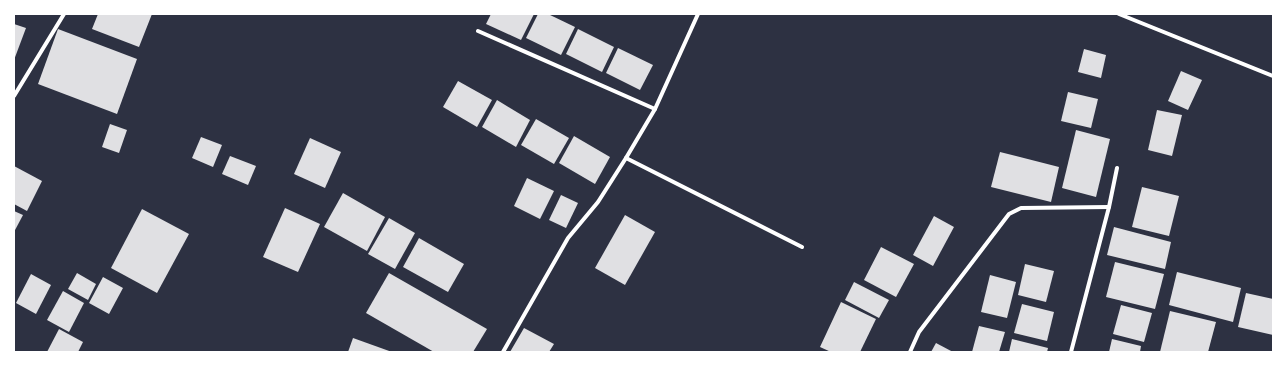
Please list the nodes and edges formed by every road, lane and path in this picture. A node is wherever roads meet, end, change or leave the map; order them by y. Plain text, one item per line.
1 (64, 14) edge
2 (698, 14) edge
3 (1119, 14) edge
4 (478, 31) dead end
5 (1273, 76) edge
6 (14, 96) edge
7 (654, 109) junction
8 (626, 158) junction
9 (1117, 168) dead end
10 (1109, 207) junction
11 (802, 247) dead end
12 (503, 352) edge
13 (910, 352) edge
14 (1071, 352) edge

1 - 6 street
2 - 7 street
3 - 5 street
4 - 7 street
7 - 8 street
8 - 11 street
8 - 12 street
9 - 10 street
10 - 13 street
10 - 14 street

